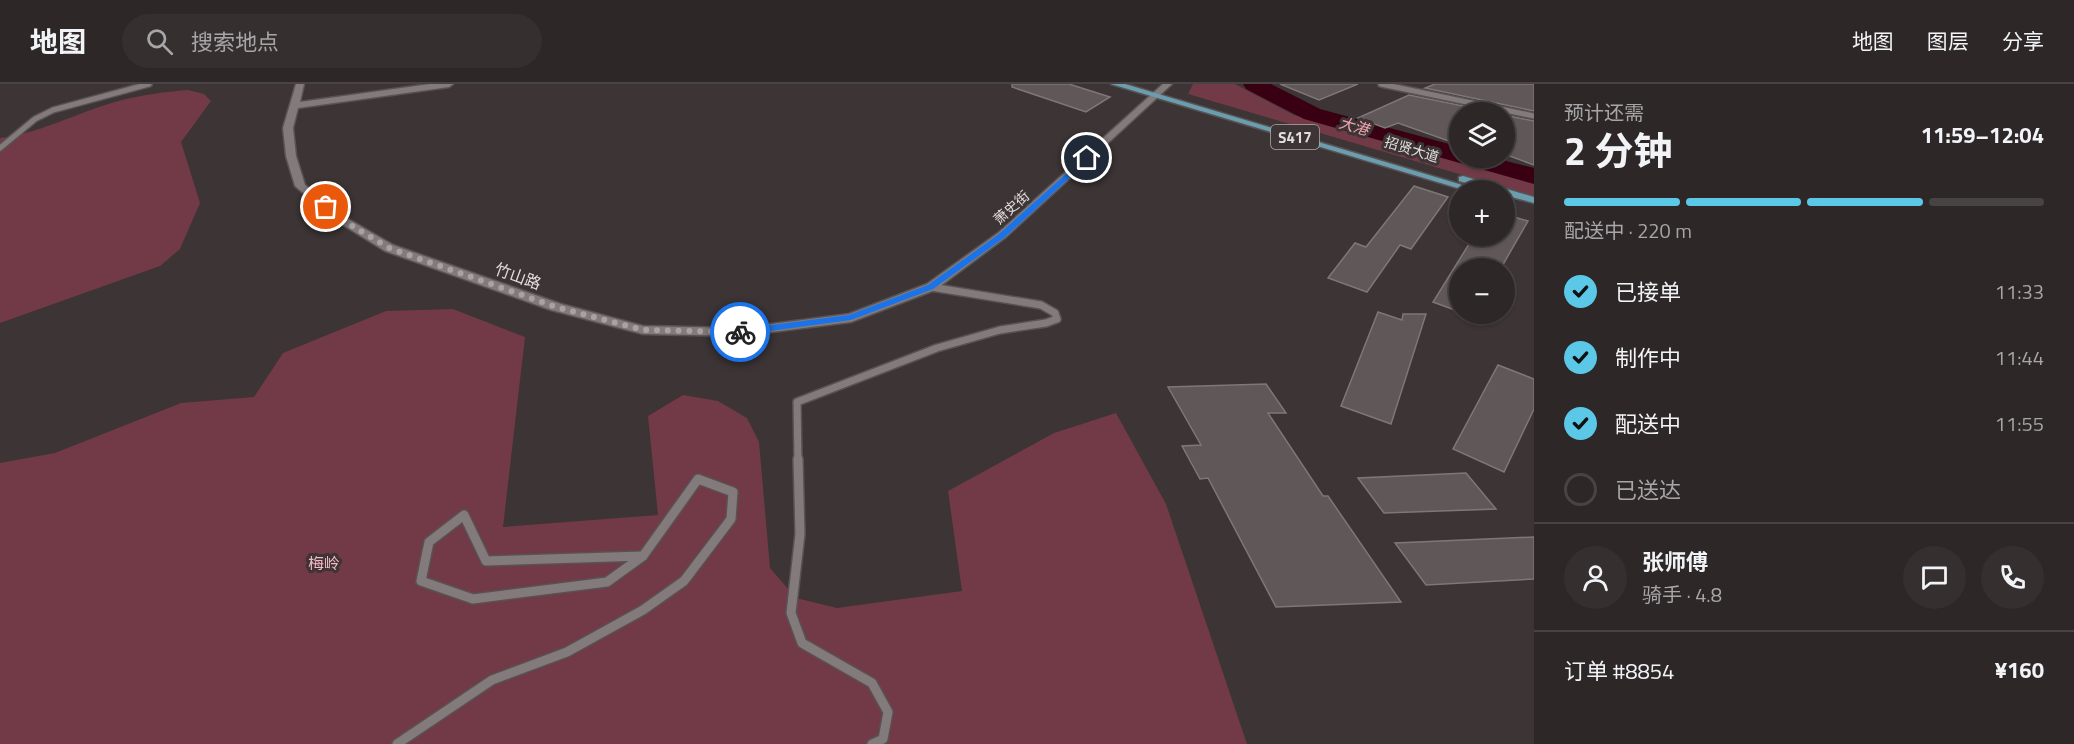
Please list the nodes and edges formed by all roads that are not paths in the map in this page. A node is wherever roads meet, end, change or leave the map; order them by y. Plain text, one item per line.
1 (149, 84) edge
2 (300, 84) edge
3 (448, 84) edge
4 (1115, 84) edge
5 (1143, 84) edge
6 (1381, 84) edge
7 (1162, 90) edge
8 (294, 106) junction
9 (1534, 116) edge
10 (0, 148) edge
11 (1466, 180) edge
12 (1449, 182) edge
13 (1515, 194) edge
14 (1534, 200) edge
15 (1515, 203) edge
16 (1534, 208) edge
17 (930, 287) junction
18 (851, 318) joint
19 (643, 556) junction
20 (397, 744) edge
21 (872, 744) edge

1 - 10 lane
2 - 8 street, 竹山路
3 - 8 street
4 - 7 main road, 招贤大道 / S417
5 - 7 main road, 招贤大道 / S417
6 - 9 lane
7 - 11 main road, 招贤大道 / S417
7 - 12 main road, 招贤大道 / S417
7 - 17 street, 萧史街
8 - 18 street, 竹山路
13 - 14 main road, 招贤大道 / S417
15 - 16 main road
17 - 18 street, 萧史街
17 - 21 lane
19 - 19 lane
19 - 20 lane

